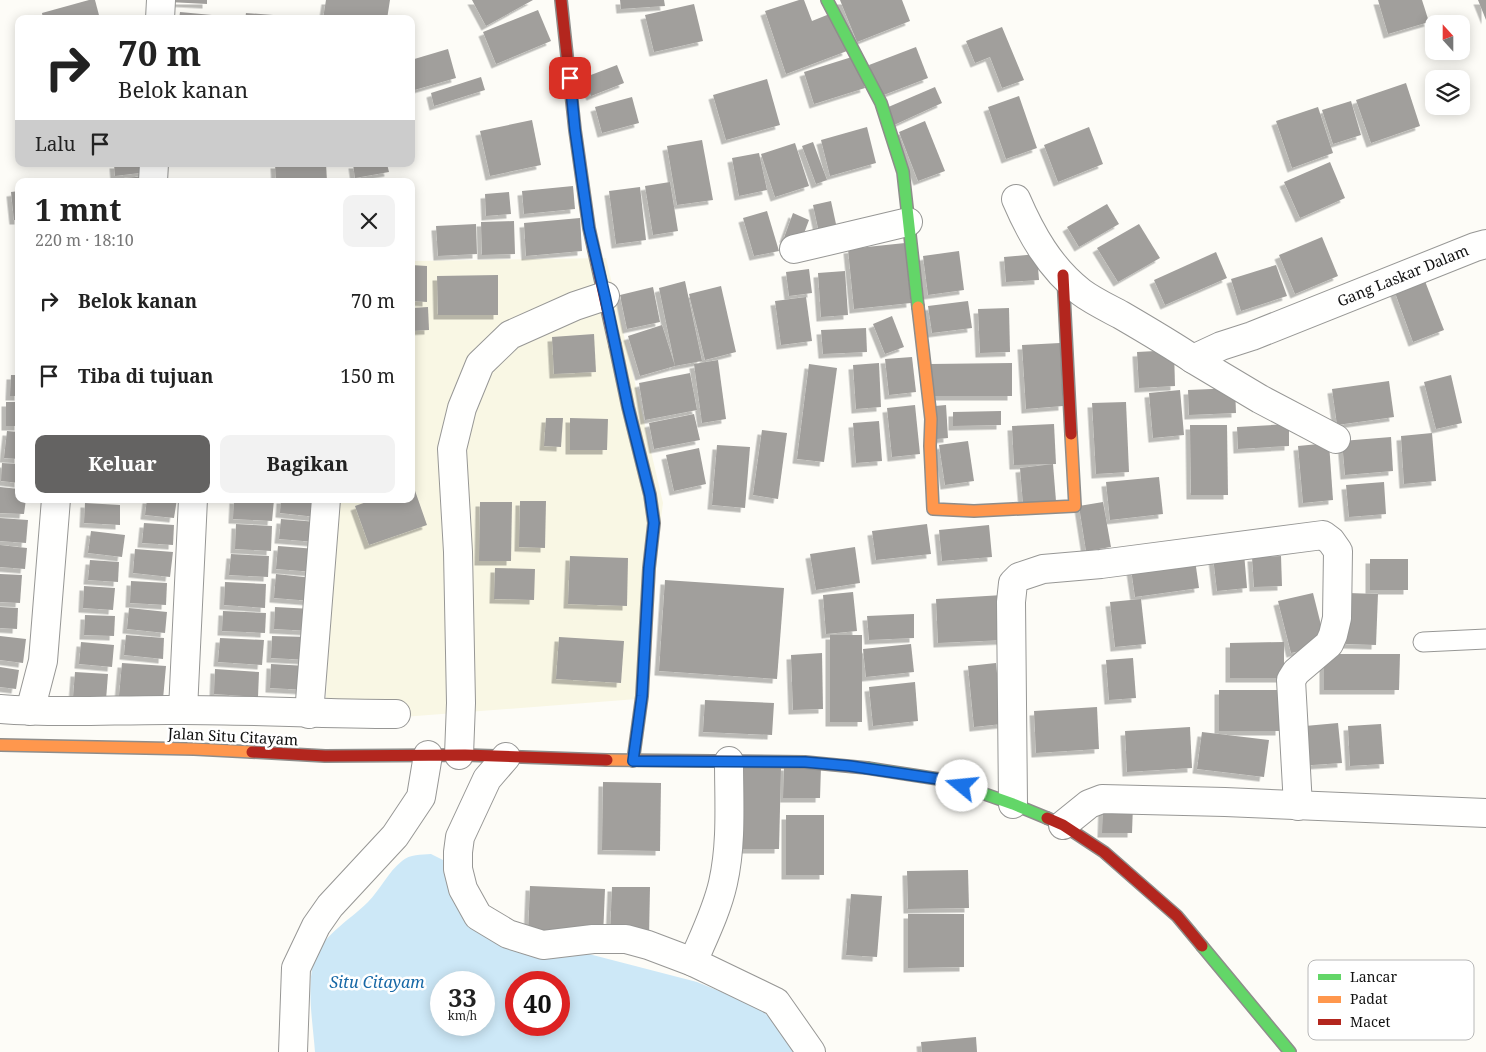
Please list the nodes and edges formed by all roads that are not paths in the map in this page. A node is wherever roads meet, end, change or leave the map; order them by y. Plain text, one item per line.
1 (161, 0) edge
2 (561, 0) edge
3 (827, 0) edge
4 (160, 15) edge
5 (1016, 199) dead end
6 (908, 222) junction
7 (1486, 244) edge
8 (794, 249) dead end
9 (1063, 275) junction
10 (605, 296) junction
11 (1193, 359) junction
12 (1336, 439) dead end
13 (56, 503) edge
14 (193, 503) edge
15 (326, 503) edge
16 (1486, 639) edge
17 (1424, 642) dead end
18 (0, 709) edge
19 (183, 710) junction
20 (30, 711) junction
21 (309, 714) junction
22 (396, 714) dead end
23 (0, 745) edge
24 (428, 755) junction
25 (462, 755) junction
26 (501, 756) junction
27 (633, 761) junction
28 (729, 761) junction
29 (1013, 804) junction
30 (1298, 806) junction
31 (1486, 813) edge
32 (1063, 825) junction
33 (693, 962) junction
34 (293, 1052) edge
35 (810, 1052) edge
36 (1290, 1052) edge

1 - 4 street
2 - 10 street
3 - 6 street
5 - 9 street
6 - 8 street
6 - 9 street
7 - 11 street, Gang Laskar Dalam
9 - 11 street
10 - 25 street
10 - 27 street
11 - 12 street
13 - 20 street
14 - 19 street
15 - 21 street
16 - 17 lane
18 - 20 street
19 - 20 street
19 - 21 street
21 - 22 street
23 - 24 street, Jalan Situ Citayam
24 - 25 street, Jalan Situ Citayam
24 - 34 street
25 - 26 street, Jalan Situ Citayam
26 - 27 street, Jalan Situ Citayam
26 - 33 street
27 - 28 street, Jalan Situ Citayam
28 - 29 street, Jalan Situ Citayam
28 - 33 street
29 - 30 street
29 - 32 street, Jalan Situ Citayam
30 - 31 street
30 - 32 street
32 - 36 street, Jalan Situ Citayam
33 - 35 street

